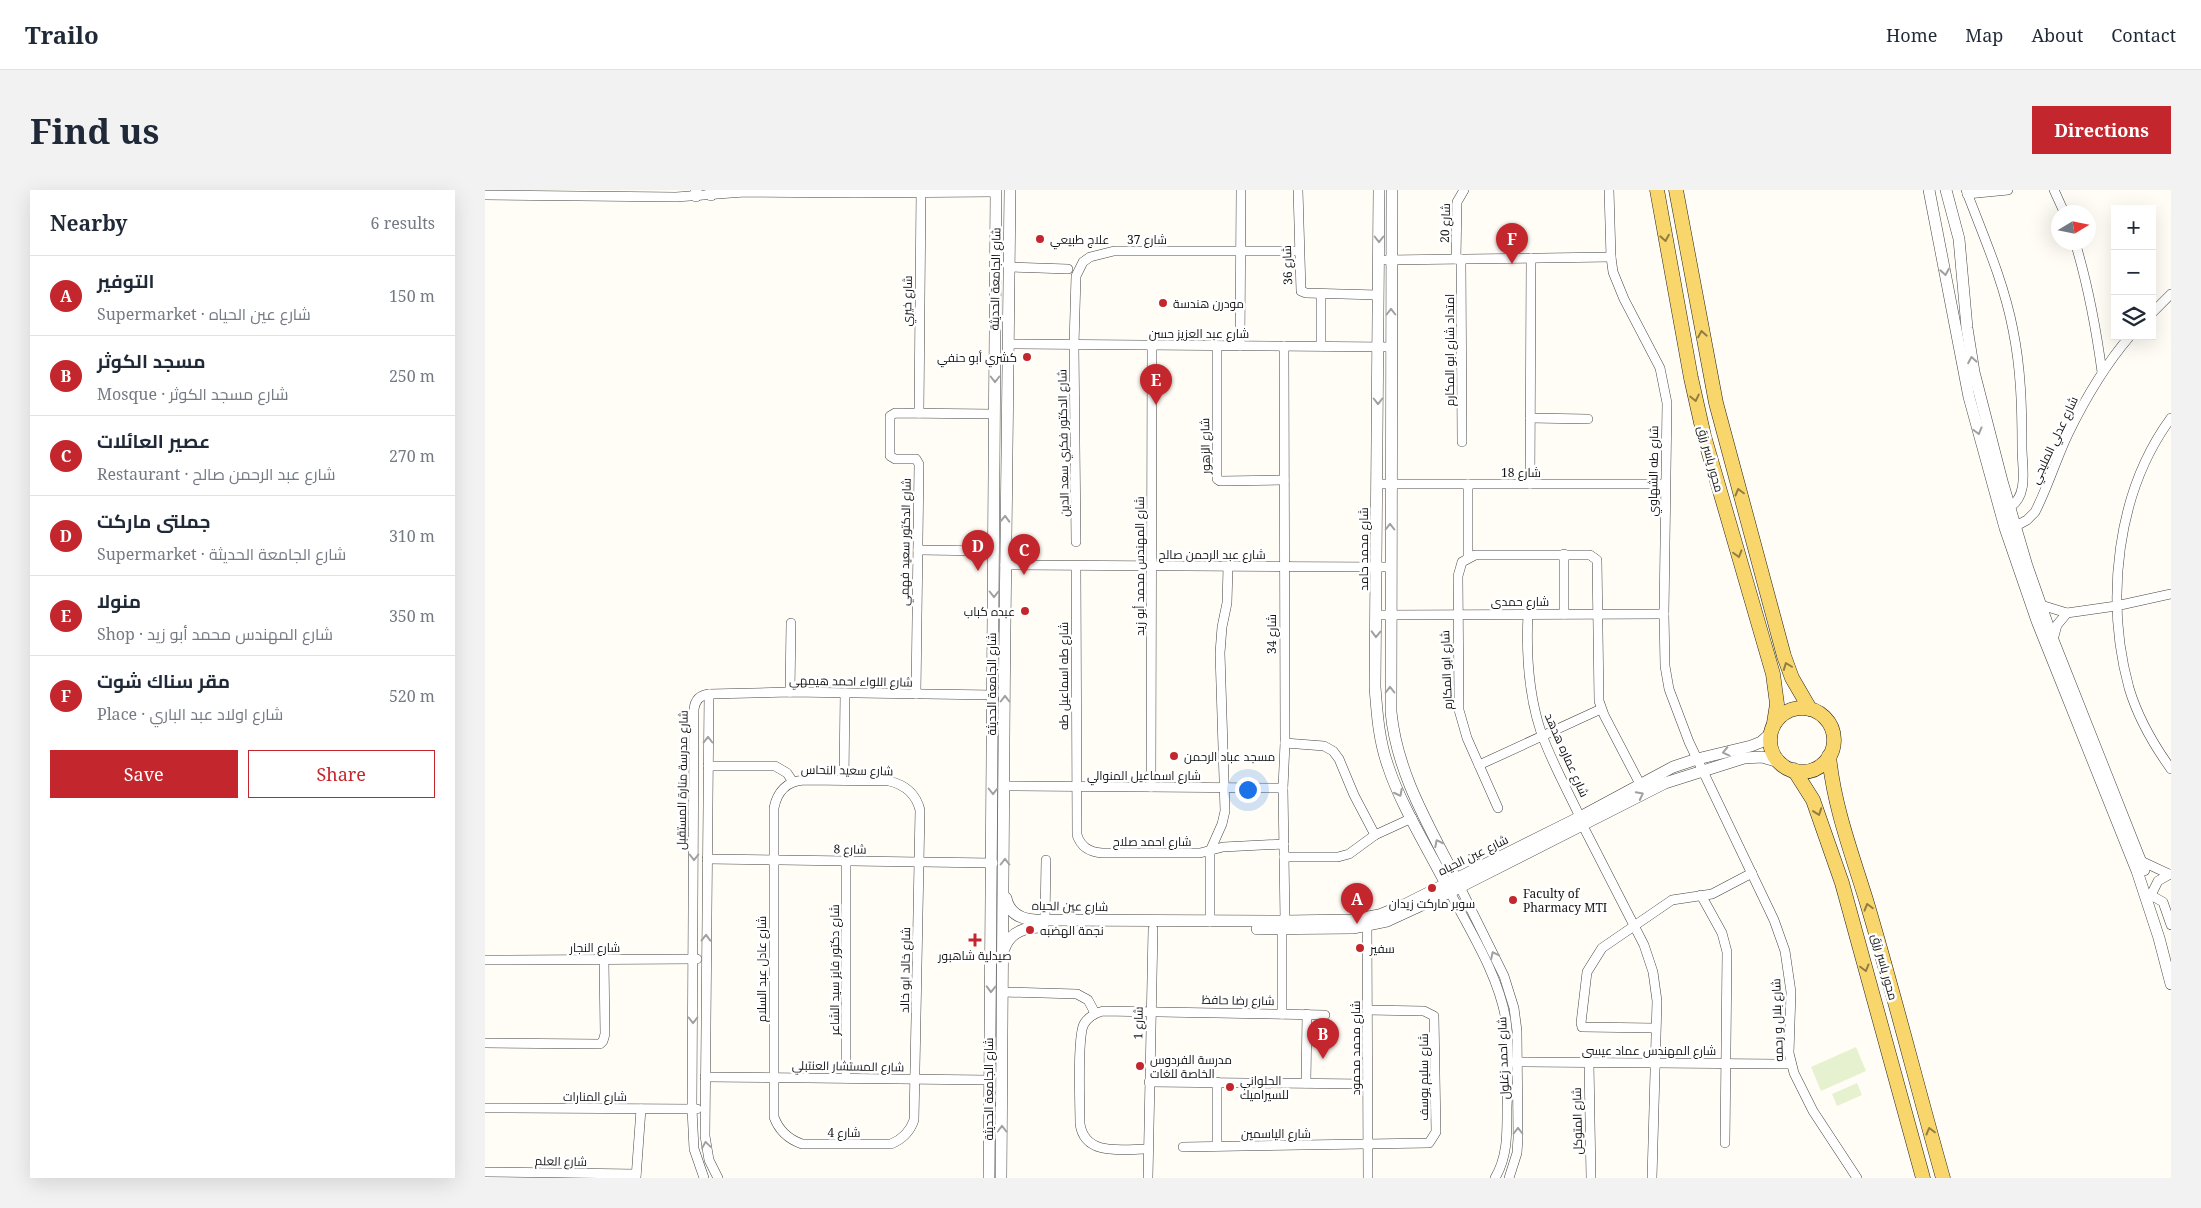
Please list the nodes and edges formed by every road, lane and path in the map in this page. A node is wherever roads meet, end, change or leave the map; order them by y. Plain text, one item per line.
1 (1010, 190) edge
2 (1241, 190) edge
3 (1298, 190) edge
4 (1379, 190) edge
5 (1392, 190) edge
6 (1464, 190) edge
7 (1609, 190) edge
8 (1657, 190) edge
9 (1676, 190) edge
10 (1929, 190) edge
11 (1947, 190) edge
12 (2009, 190) edge
13 (2054, 190) edge
14 (764, 191) edge
15 (996, 191) edge
16 (711, 192) edge
17 (855, 192) edge
18 (921, 192) edge
19 (1967, 192) edge
20 (617, 193) edge
21 (697, 193) edge
22 (485, 196) edge
23 (2061, 205) edge
24 (1941, 250) junction
25 (2077, 250) edge
26 (1241, 251) junction
27 (1299, 251) junction
28 (1531, 258) junction
29 (1611, 258) junction
30 (1459, 259) junction
31 (1379, 260) junction
32 (1391, 260) junction
33 (1961, 265) junction
34 (1009, 267) junction
35 (1068, 269) dead end
36 (1321, 294) junction
37 (1378, 294) junction
38 (2171, 294) edge
39 (2156, 309) edge
40 (2127, 340) edge
41 (1008, 344) junction
42 (1074, 345) junction
43 (1152, 345) junction
44 (1217, 346) junction
45 (1240, 346) junction
46 (1284, 346) junction
47 (1321, 346) junction
48 (1378, 347) junction
49 (1391, 347) junction
50 (2102, 372) junction
51 (919, 413) junction
52 (995, 414) junction
53 (1530, 418) junction
54 (2171, 418) edge
55 (1588, 419) dead end
56 (1000, 441) junction
57 (1462, 442) dead end
58 (1284, 480) junction
59 (1377, 484) junction
60 (1390, 484) junction
61 (1468, 484) junction
62 (1530, 484) junction
63 (1665, 484) junction
64 (2010, 507) junction
65 (2016, 526) junction
66 (1077, 542) dead end
67 (918, 550) junction
68 (994, 551) junction
69 (1564, 554) junction
70 (1468, 557) junction
71 (1005, 565) junction
72 (1076, 566) junction
73 (1151, 566) junction
74 (1229, 566) junction
75 (1283, 567) junction
76 (1377, 567) junction
77 (1390, 567) junction
78 (2171, 594) edge
79 (2041, 605) junction
80 (2116, 606) junction
81 (2067, 613) junction
82 (1457, 614) junction
83 (1528, 614) junction
84 (1564, 614) junction
85 (1598, 614) junction
86 (1664, 614) junction
87 (1377, 615) junction
88 (1389, 615) junction
89 (791, 623) dead end
90 (2053, 640) junction
91 (790, 692) junction
92 (845, 693) junction
93 (709, 694) junction
94 (916, 694) junction
95 (993, 695) junction
96 (1601, 709) junction
97 (1810, 709) junction
98 (1772, 729) junction
99 (1542, 735) junction
100 (1285, 743) junction
101 (1829, 756) junction
102 (1697, 758) junction
103 (999, 759) junction
104 (1779, 762) junction
105 (1479, 765) junction
106 (708, 766) junction
107 (2171, 769) edge
108 (1704, 770) junction
109 (1794, 770) junction
110 (844, 780) junction
111 (793, 782) junction
112 (1640, 784) junction
113 (1005, 786) junction
114 (1076, 787) junction
115 (1151, 787) junction
116 (1224, 788) junction
117 (1283, 788) junction
118 (1498, 808) dead end
119 (1412, 818) junction
120 (1581, 821) junction
121 (1375, 835) junction
122 (1284, 844) junction
123 (1210, 851) junction
124 (1284, 857) junction
125 (707, 860) junction
126 (774, 860) junction
127 (1046, 860) dead end
128 (846, 861) junction
129 (2141, 861) junction
130 (919, 862) junction
131 (993, 863) junction
132 (1752, 874) junction
133 (2170, 874) edge
134 (1453, 885) junction
135 (1005, 891) junction
136 (2153, 895) junction
137 (1701, 896) junction
138 (1045, 920) junction
139 (1210, 922) junction
140 (1367, 922) junction
141 (2171, 925) edge
142 (1284, 926) junction
143 (1633, 926) junction
144 (1153, 929) junction
145 (1004, 951) junction
146 (2171, 953) edge
147 (693, 959) junction
148 (706, 959) junction
149 (485, 960) edge
150 (604, 960) junction
151 (1504, 976) junction
152 (1495, 980) junction
153 (2171, 984) edge
154 (1003, 992) junction
155 (1367, 1010) junction
156 (1151, 1011) junction
157 (1095, 1013) junction
158 (1281, 1014) junction
159 (1307, 1014) junction
160 (1325, 1015) dead end
161 (1655, 1028) junction
162 (996, 1042) junction
163 (485, 1043) edge
164 (1513, 1062) junction
165 (1589, 1063) junction
166 (1655, 1063) junction
167 (1726, 1063) junction
168 (1790, 1064) junction
169 (705, 1077) junction
170 (774, 1077) junction
171 (846, 1078) junction
172 (915, 1079) junction
173 (990, 1080) junction
174 (1149, 1082) junction
175 (1217, 1082) junction
176 (1306, 1083) junction
177 (1367, 1084) junction
178 (485, 1108) edge
179 (641, 1109) junction
180 (692, 1109) junction
181 (705, 1109) junction
182 (1725, 1143) dead end
183 (1368, 1145) junction
184 (1217, 1146) junction
185 (1183, 1147) dead end
186 (1147, 1149) junction
187 (485, 1172) edge
188 (504, 1175) edge
189 (566, 1176) edge
190 (636, 1176) edge
191 (703, 1178) edge
192 (718, 1178) edge
193 (989, 1178) edge
194 (1001, 1178) edge
195 (1148, 1178) edge
196 (1368, 1178) edge
197 (1495, 1178) edge
198 (1509, 1178) edge
199 (1591, 1178) edge
200 (1652, 1178) edge
201 (1857, 1178) edge
202 (1923, 1178) edge
203 (1943, 1178) edge

1 - 34 street, شارع الجامعة الحديثة
2 - 26 street
3 - 27 street, شارع 36
4 -> 31 street, شارع محمد حامد
5 - 32 street
6 - 30 street, شارع 20
7 - 29 street, شارع طه الشهاوي
8 -> 98 main road, محور ياسر رزق
97 -> 9 main road, محور ياسر رزق
10 - 24 street
11 - 33 street
12 - 19 street
13 - 23 street
14 - 16 street
14 - 17 street
15 - 18 street
15 -> 52 street, شارع الجامعة الحديثة
16 - 21 street
17 - 18 street
18 - 51 street, شارع خيري
19 - 64 street
20 - 21 street
20 - 22 street
24 - 33 street
24 -> 153 street
25 - 50 street
26 - 27 street, شارع 37
26 - 42 street, شارع 37
26 - 45 street
27 - 36 street, شارع 36
28 - 29 street
28 - 30 street
28 - 53 street
29 - 63 street, شارع طه الشهاوي
30 - 32 street
30 - 57 street, امتداد شارع ابو المكارم
31 - 32 street
31 - 37 street, شارع محمد حامد
49 -> 32 street
64 -> 33 street
34 - 35 street
34 - 41 street, شارع الجامعة الحديثة
36 - 37 street, شارع 36
36 - 47 street
37 - 48 street, شارع محمد حامد
38 - 39 street
40 - 50 street, شارع عدلي المليجي
41 - 42 street, شارع عبد العزيز حسن
41 - 56 street, شارع الجامعة الحديثة
42 - 43 street, شارع عبد العزيز حسن
42 - 66 street, شارع الدكتور فكري سعد الدين
43 - 44 street, شارع عبد العزيز حسن
43 - 73 street, شارع المهندس محمد أبو زيد
44 - 45 street, شارع عبد العزيز حسن
44 - 58 street, شارع الزهور
45 - 46 street, شارع عبد العزيز حسن
46 - 47 street, شارع عبد العزيز حسن
46 - 58 street, شارع 34
47 - 48 street, شارع عبد العزيز حسن
48 - 49 street, شارع عبد العزيز حسن
48 -> 59 street, شارع محمد حامد
49 - 60 street
50 - 65 street, شارع عدلي المليجي
51 - 52 street
51 - 67 street, شارع الدكتور سعيد فهمي
52 - 56 street, شارع الجامعة الحديثة
53 - 55 street
53 - 62 street
54 - 80 street
56 - 68 street, شارع الجامعة الحديثة
71 -> 56 street, شارع الجامعة الحديثة
58 - 75 street, شارع 34
59 - 60 street, شارع 18
59 - 76 street, شارع محمد حامد
60 - 61 street, شارع 18
77 -> 60 street
61 - 62 street, شارع 18
61 - 70 street
62 - 63 street, شارع 18
63 - 86 street, شارع طه الشهاوي
64 - 65 street
65 - 79 street
67 - 68 street
67 - 94 street, شارع الدكتور سعيد فهمي
68 -> 95 street, شارع الجامعة الحديثة
69 - 70 street
69 - 84 street
69 - 85 street
70 - 82 street, شارع ابو المكارم
71 - 72 street, شارع عبد الرحمن صالح
103 -> 71 street, شارع الجامعة الحديثة
72 - 73 street, شارع عبد الرحمن صالح
72 - 114 street, شارع طه اسماعيل طه
73 - 74 street, شارع عبد الرحمن صالح
73 - 115 street, شارع المهندس محمد أبو زيد
74 - 75 street, شارع عبد الرحمن صالح
74 - 116 street
75 - 76 street, شارع عبد الرحمن صالح
75 - 100 street, شارع 34
76 - 77 street, شارع عبد الرحمن صالح
76 - 87 street, شارع محمد حامد
77 - 88 street
78 - 80 street
79 - 81 street
79 - 90 street
80 - 81 street
80 - 107 street
81 - 90 street
82 - 83 street, شارع حمدى
82 - 88 street, شارع حمدى
82 - 105 street, شارع ابو المكارم
83 - 84 street, شارع حمدى
83 - 99 street, شارع عماره هدهد
84 - 85 street, شارع حمدى
85 - 86 street, شارع حمدى
85 - 96 street
86 - 102 street, شارع طه الشهاوي
87 - 88 street, شارع حمدى
87 -> 119 street, شارع محمد حامد
134 -> 88 street
89 - 91 street
90 - 129 street
91 - 92 street, شارع اللواء احمد هيمهي
91 - 93 street, شارع اللواء احمد هيمهي
92 - 94 street, شارع اللواء احمد هيمهي
92 - 110 street
106 -> 93 street, شارع مدرسة منارة المستقبل
93 -> 147 street, شارع مدرسة منارة المستقبل
94 - 95 street, شارع اللواء احمد هيمهي
95 - 103 street, شارع الجامعة الحديثة
96 - 99 street
96 - 112 street
97 - 98 main road
97 - 101 main road
98 -> 102 street, شارع عين الحياه
98 - 104 main road
99 - 105 street
99 - 120 street, شارع عماره هدهد
100 - 117 street, شارع 34
100 - 121 street
101 - 109 main road
203 -> 101 main road, محور ياسر رزق
102 - 108 street, شارع طه الشهاوي
102 - 112 street, شارع عين الحياه
103 - 113 street, شارع الجامعة الحديثة
103 -> 131 street, شارع الجامعة الحديثة
104 - 108 street, شارع عين الحياه
104 - 109 main road
105 - 118 street, شارع ابو المكارم
106 - 111 street
106 - 125 street, شارع مدرسة منارة المستقبل
120 -> 108 street, شارع عين الحياه
108 - 132 street, شارع بلال و رحمه
109 -> 202 main road, محور ياسر رزق
110 - 111 street, شارع سعيد النحاس
110 - 130 street, شارع سعيد النحاس
111 - 126 street, شارع سعيد النحاس
112 - 120 street, شارع عين الحياه
113 - 114 street, شارع اسماعيل المنوالي
135 -> 113 street, شارع الجامعة الحديثة
114 - 115 street, شارع اسماعيل المنوالي
114 - 123 street, شارع احمد صلاح
115 - 116 street, شارع اسماعيل المنوالي
116 - 117 street, شارع اسماعيل المنوالي
116 - 123 street
117 - 122 street, شارع 34
119 - 121 street
119 - 134 street, شارع محمد حامد
120 - 134 street, شارع عين الحياه
120 - 143 street, شارع عماره هدهد
121 - 124 street
122 - 123 street, شارع احمد صلاح
122 - 124 street, شارع 34
123 - 139 street
124 - 142 street, شارع 34
125 - 126 street, شارع 8
148 -> 125 street, شارع مدرسة منارة المستقبل
126 - 128 street, شارع 8
126 - 170 street, شارع عادل عبد السلام
127 - 138 street
128 - 130 street, شارع 8
128 - 171 street, شارع دكتور فايز سيد الشاعر
129 - 133 street
129 - 136 street
130 - 131 street, شارع 8
130 - 172 street, شارع خالد ابو خالد
131 -> 162 street, شارع الجامعة الحديثة
132 - 137 street
132 - 168 street, شارع بلال و رحمه
133 - 136 street
134 - 140 street, شارع عين الحياه
151 -> 134 street, شارع احمد زغلول
134 - 152 street, شارع احمد زغلول
135 - 138 street, شارع عين الحياه
135 - 145 street, شارع الجامعة الحديثة
136 - 141 street
136 - 146 street
137 - 143 street
137 - 167 street
138 - 139 street, شارع عين الحياه
139 - 142 street, شارع عين الحياه
140 - 142 street, شارع عين الحياه
140 - 155 street, شارع محمد محمود
142 - 144 street, شارع عين الحياه
142 - 158 street, شارع 34
143 - 161 street, شارع عماره هدهد
143 - 161 street
144 - 145 street, شارع عين الحياه
144 - 156 street, شارع 1
145 - 154 street, شارع الجامعة الحديثة
147 - 148 street, شارع النجار
147 - 150 street, شارع النجار
147 -> 180 street, شارع مدرسة منارة المستقبل
148 - 169 street, شارع مدرسة منارة المستقبل
149 - 150 street, شارع النجار
150 - 163 street
151 - 152 street
151 - 164 street, شارع احمد زغلول
152 - 164 street, شارع احمد زغلول
154 - 157 street
154 - 162 street, شارع الجامعة الحديثة
155 - 177 street, شارع محمد محمود
155 - 183 street, شارع سليم يوسف
156 - 157 street, شارع رضا حافظ
156 - 158 street, شارع رضا حافظ
156 - 174 street, شارع 1
157 - 186 street
158 - 159 street, شارع رضا حافظ
159 - 160 street, شارع رضا حافظ
159 - 176 street
161 - 166 street, شارع عماره هدهد
162 - 173 street, شارع الجامعة الحديثة
194 -> 162 street, شارع الجامعة الحديثة
164 - 165 street, شارع المهندس عماد عيسى
164 - 197 street, شارع احمد زغلول
198 -> 164 street, شارع احمد زغلول
165 - 166 street, شارع المهندس عماد عيسى
165 - 199 street, شارع المتوكل
166 - 167 street, شارع المهندس عماد عيسى
166 - 200 street, شارع عماره هدهد
167 - 168 street, شارع المهندس عماد عيسى
167 - 182 street
168 - 201 street, شارع بلال و رحمه
169 - 170 street, شارع المستشار العنتبلي
169 - 181 street, شارع مدرسة منارة المستقبل
170 - 171 street, شارع المستشار العنتبلي
170 - 172 street, شارع 4
171 - 172 street, شارع المستشار العنتبلي
172 - 173 street, شارع المستشار العنتبلي
173 - 193 street, شارع الجامعة الحديثة
174 - 175 street
174 - 186 street, شارع 1
175 - 176 street
175 - 184 street
176 - 177 street
177 - 183 street, شارع محمد محمود
178 - 179 street, شارع المنارات
179 - 180 street, شارع المنارات
179 - 190 street
180 - 181 street, شارع المنارات
180 - 191 street, شارع مدرسة منارة المستقبل
192 -> 181 street, شارع مدرسة منارة المستقبل
183 - 184 street, شارع الياسمين
183 - 196 street, شارع محمد محمود
184 - 185 street, شارع الياسمين
186 - 195 street, شارع 1
187 - 188 street, شارع العلم
188 - 189 street, شارع العلم
189 - 190 street, شارع العلم

